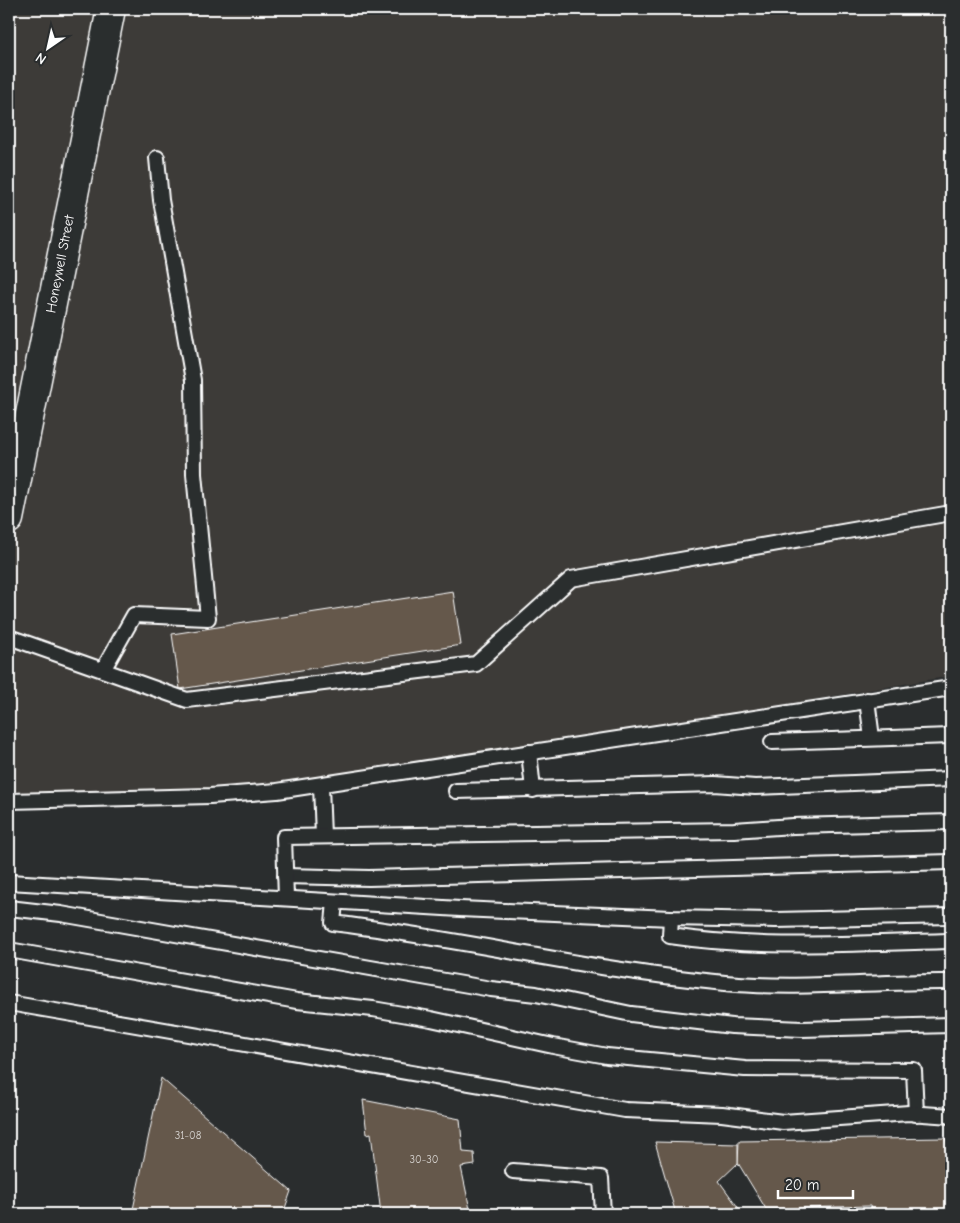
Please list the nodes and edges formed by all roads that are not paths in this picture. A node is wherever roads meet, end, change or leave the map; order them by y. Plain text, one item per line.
1 (111, 9) edge
2 (157, 158) dead end
3 (951, 513) edge
4 (9, 519) edge
5 (9, 637) edge
6 (103, 670) junction
7 (951, 688) edge
8 (867, 700) junction
9 (951, 736) edge
10 (872, 738) junction
11 (772, 742) dead end
12 (529, 752) junction
13 (951, 779) edge
14 (321, 786) junction
15 (533, 790) junction
16 (456, 791) dead end
17 (9, 801) edge
18 (951, 822) edge
19 (323, 836) junction
20 (951, 862) edge
21 (285, 876) junction
22 (9, 882) edge
23 (286, 898) junction
24 (334, 902) junction
25 (9, 908) edge
26 (951, 916) edge
27 (671, 918) junction
28 (951, 941) edge
29 (9, 950) edge
30 (951, 982) edge
31 (9, 1003) edge
32 (951, 1025) edge
33 (916, 1114) junction
34 (951, 1116) edge
35 (513, 1171) dead end
36 (603, 1214) edge

1 - 4 street, Honeywell Street
2 - 6 lane
3 - 6 lane
5 - 6 lane
7 - 8 lane
8 - 10 lane
8 - 12 lane
9 - 10 lane
10 - 11 lane
12 - 14 lane
12 - 15 lane
13 - 15 lane
14 - 17 lane
14 - 19 lane
15 - 16 lane
18 - 19 lane
19 - 21 lane
20 - 21 lane
21 - 23 lane
22 - 23 lane
23 - 24 lane
24 - 27 lane
24 - 30 lane
25 - 32 lane
26 - 27 lane
27 - 28 lane
29 - 33 lane
31 - 33 lane
33 - 34 lane
35 - 36 lane

